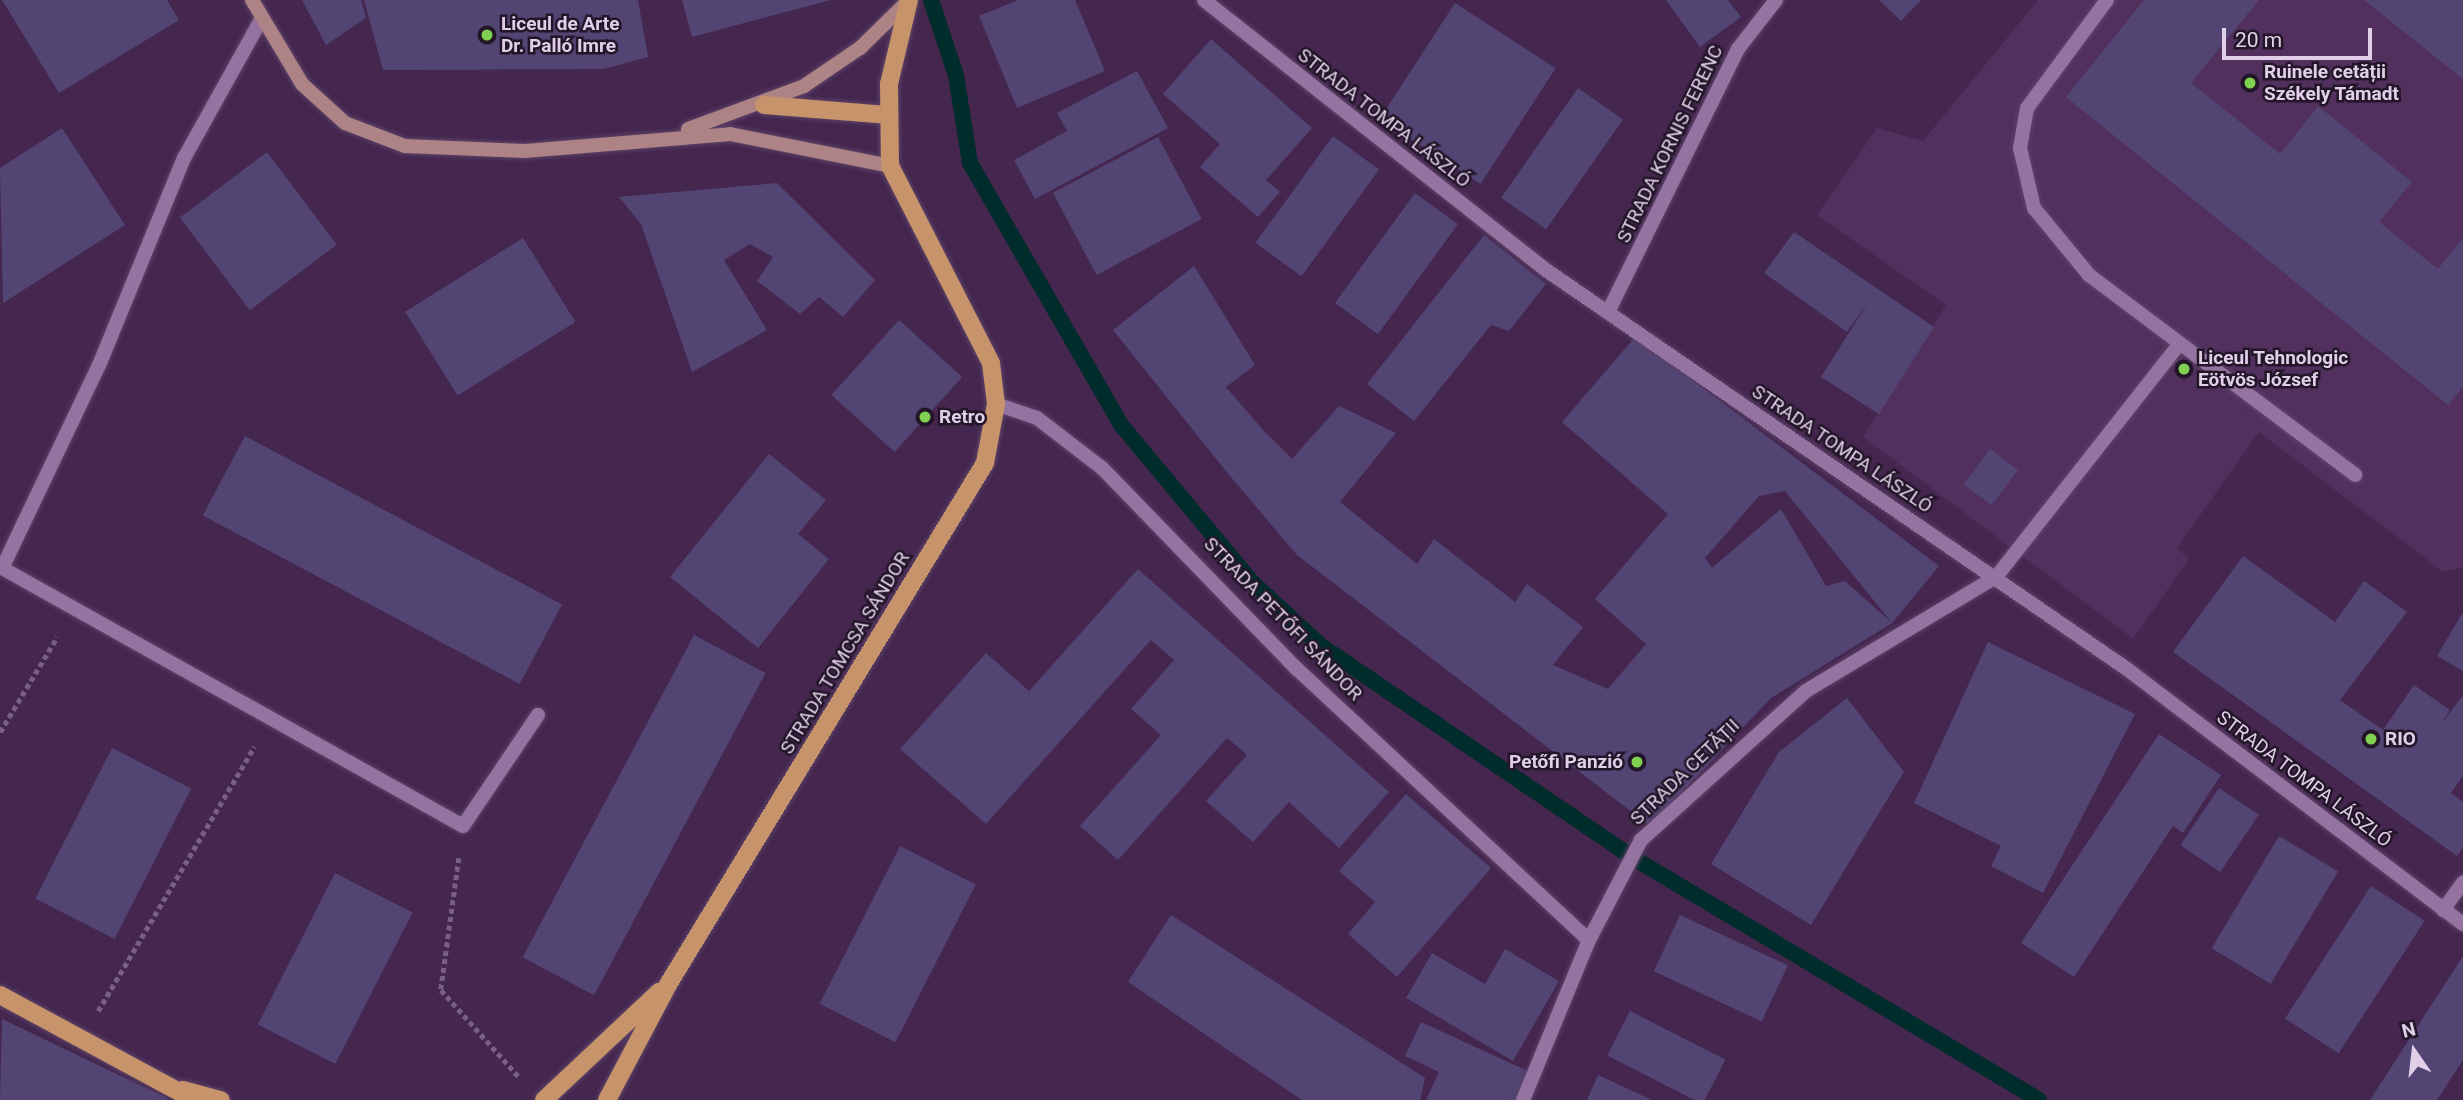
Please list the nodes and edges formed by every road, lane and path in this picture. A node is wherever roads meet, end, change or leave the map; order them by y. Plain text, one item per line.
1 (252, 0) edge
2 (1203, 0) edge
3 (1776, 0) edge
4 (2107, 0) edge
5 (909, 1) edge
6 (262, 18) junction
7 (764, 105) junction
8 (887, 115) junction
9 (666, 135) junction
10 (890, 166) junction
11 (1608, 312) junction
12 (2178, 346) junction
13 (996, 404) junction
14 (2355, 475) dead end
15 (1996, 577) junction
16 (75, 609) junction
17 (538, 716) dead end
18 (271, 718) junction
19 (0, 732) edge
20 (463, 826) junction
21 (2463, 882) edge
22 (2444, 910) junction
23 (2463, 924) edge
24 (1589, 940) junction
25 (669, 983) junction
26 (0, 995) edge
27 (82, 1039) junction
28 (176, 1088) junction
29 (524, 1089) dead end
30 (610, 1099) edge
31 (194, 1100) edge
32 (221, 1100) edge
33 (544, 1100) edge
34 (1523, 1100) edge

1 - 6 main road
2 - 11 street, STRADA TOMPA LÁSZLÓ
3 - 11 street, STRADA KORNIS FERENC
4 - 12 street
5 - 7 main road
5 - 8 main road
6 - 9 main road
6 - 16 street
7 - 8 main road
7 - 9 main road
8 - 10 main road
9 - 10 main road
10 - 13 main road, STRADA TOMCSA SÁNDOR
11 - 15 street, STRADA TOMPA LÁSZLÓ
12 - 14 street
12 - 15 street
13 - 24 street, STRADA PETŐFI SÁNDOR
13 - 25 main road, STRADA TOMCSA SÁNDOR
15 - 22 street, STRADA TOMPA LÁSZLÓ
15 - 24 street, STRADA CETĂȚII
16 - 18 street
16 - 19 path
17 - 20 street
18 - 20 street
18 - 27 path
20 - 29 path
21 - 22 street
22 - 23 street, STRADA TOMPA LÁSZLÓ
24 - 34 street, STRADA CETĂȚII
25 - 30 main road
25 - 33 main road
26 - 27 main road
27 - 28 main road
28 - 31 main road
28 - 32 main road

